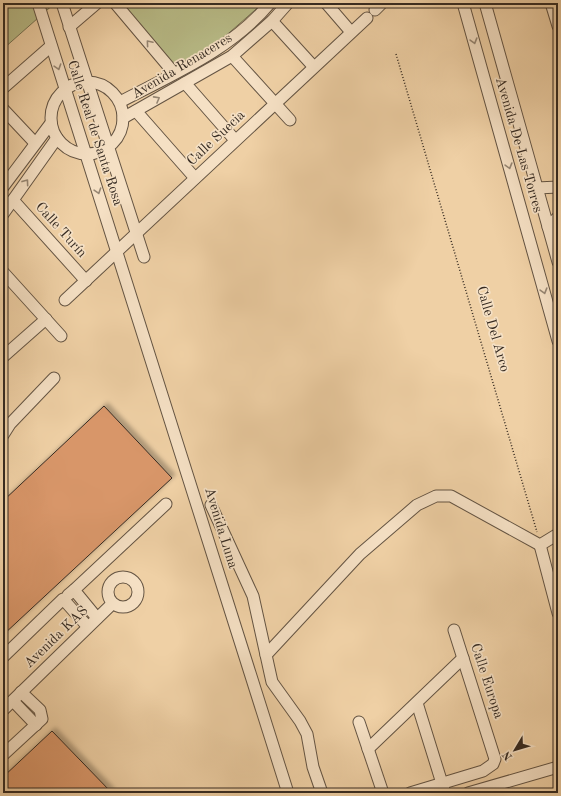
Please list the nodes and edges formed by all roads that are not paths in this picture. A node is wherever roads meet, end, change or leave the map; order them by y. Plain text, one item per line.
1 (38, 3) edge
2 (62, 3) edge
3 (97, 3) edge
4 (115, 3) edge
5 (270, 3) edge
6 (288, 3) edge
7 (326, 3) edge
8 (463, 3) edge
9 (485, 3) edge
10 (551, 3) edge
11 (375, 10) edge
12 (272, 21) junction
13 (558, 26) edge
14 (69, 27) junction
15 (351, 32) junction
16 (51, 46) junction
17 (232, 56) junction
18 (313, 66) junction
19 (174, 73) junction
20 (88, 81) junction
21 (186, 83) junction
22 (3, 88) edge
23 (65, 88) junction
24 (120, 102) junction
25 (275, 104) junction
26 (3, 109) edge
27 (136, 111) junction
28 (123, 118) junction
29 (290, 120) dead end
30 (51, 123) junction
31 (57, 138) junction
32 (235, 140) junction
33 (34, 143) junction
34 (109, 147) junction
35 (86, 154) junction
36 (195, 178) junction
37 (3, 187) edge
38 (558, 187) edge
39 (537, 188) junction
40 (13, 200) junction
41 (3, 214) edge
42 (558, 217) edge
43 (548, 227) junction
44 (136, 234) junction
45 (118, 252) junction
46 (144, 257) dead end
47 (558, 262) edge
48 (3, 272) edge
49 (125, 273) joint
50 (86, 281) junction
51 (65, 300) dead end
52 (46, 318) junction
53 (61, 336) dead end
54 (558, 341) edge
55 (4, 354) edge
56 (54, 378) dead end
57 (3, 435) edge
58 (166, 504) dead end
59 (211, 505) dead end
60 (558, 534) edge
61 (540, 545) junction
62 (74, 590) junction
63 (64, 599) junction
64 (112, 604) dead end
65 (558, 613) edge
66 (97, 618) junction
67 (88, 627) junction
68 (454, 630) dead end
69 (266, 655) junction
70 (3, 657) edge
71 (463, 658) junction
72 (21, 692) junction
73 (13, 701) junction
74 (417, 703) junction
75 (3, 710) edge
76 (359, 722) dead end
77 (36, 725) junction
78 (368, 749) junction
79 (3, 755) edge
80 (558, 767) edge
81 (444, 788) edge
82 (288, 793) edge
83 (322, 793) edge
84 (383, 793) edge
85 (410, 793) edge
86 (468, 793) edge

1 - 16 street, Calle Real de Santa Rosa
2 - 14 street, Calle Real de Santa Rosa
3 - 14 street
19 -> 4 street
5 - 19 street, Avenida Renaceres
6 - 12 street, Avenida Renaceres
7 - 15 street
8 -> 54 street, Avenida De Las Torres
9 - 39 street, Avenida De Las Torres
10 - 13 street
11 - 15 street, Calle Suecia
12 - 17 street, Avenida Renaceres
12 - 18 street
14 - 20 street, Calle Real de Santa Rosa
15 - 18 street, Calle Suecia
16 - 22 street
16 -> 23 street, Calle Real de Santa Rosa
17 - 21 street, Avenida Renaceres
17 - 25 street
18 - 25 street, Calle Suecia
19 - 24 street, Avenida Renaceres
20 - 23 street
20 - 24 street, Avenida Renaceres
20 - 34 street, Calle Real de Santa Rosa
27 -> 21 street, Avenida Renaceres
21 - 32 street
23 - 30 street
23 - 35 street, Calle Real de Santa Rosa
24 - 28 street, Avenida Renaceres
25 - 29 street
25 - 32 street, Calle Suecia
26 - 33 street
27 - 28 street, Avenida Renaceres
27 - 36 street
28 - 34 street, Avenida Renaceres
30 - 31 street
30 - 33 street
31 - 35 street
40 -> 31 street
32 - 36 street, Calle Suecia
33 - 37 street
34 - 35 street
34 - 44 street, Calle Real de Santa Rosa
35 -> 45 street, Calle Real de Santa Rosa
36 - 44 street, Calle Suecia
38 - 39 street
39 - 43 street, Avenida De Las Torres
40 - 41 street
40 - 50 street, Calle Turín
42 - 43 street
43 - 47 street, Avenida De Las Torres
44 - 45 street, Calle Suecia
44 - 46 street, Calle Real de Santa Rosa
45 - 49 street, Calle Real de Santa Rosa
45 - 50 street, Calle Suecia
48 - 52 street
49 - 82 street, Avenida Luna
50 - 51 street, Calle Suecia
52 - 53 street
52 - 55 street
56 - 57 street
58 - 62 street
59 - 69 street
60 - 61 street
61 - 65 street
61 - 69 street
62 - 63 street
62 - 66 street
63 - 67 street
63 - 70 street
64 - 66 street, Avenida KAS
66 - 67 street, Avenida KAS
67 - 72 street, Avenida KAS
68 - 71 street, Calle Europa
69 - 83 street
71 - 74 street
71 - 81 street, Calle Europa
72 - 73 street, Avenida KAS
72 - 77 street
73 - 75 street, Avenida KAS
73 - 77 street
74 - 78 street
74 - 81 street
76 - 78 street
77 - 79 street
78 - 84 street
80 - 86 street
81 - 85 street

